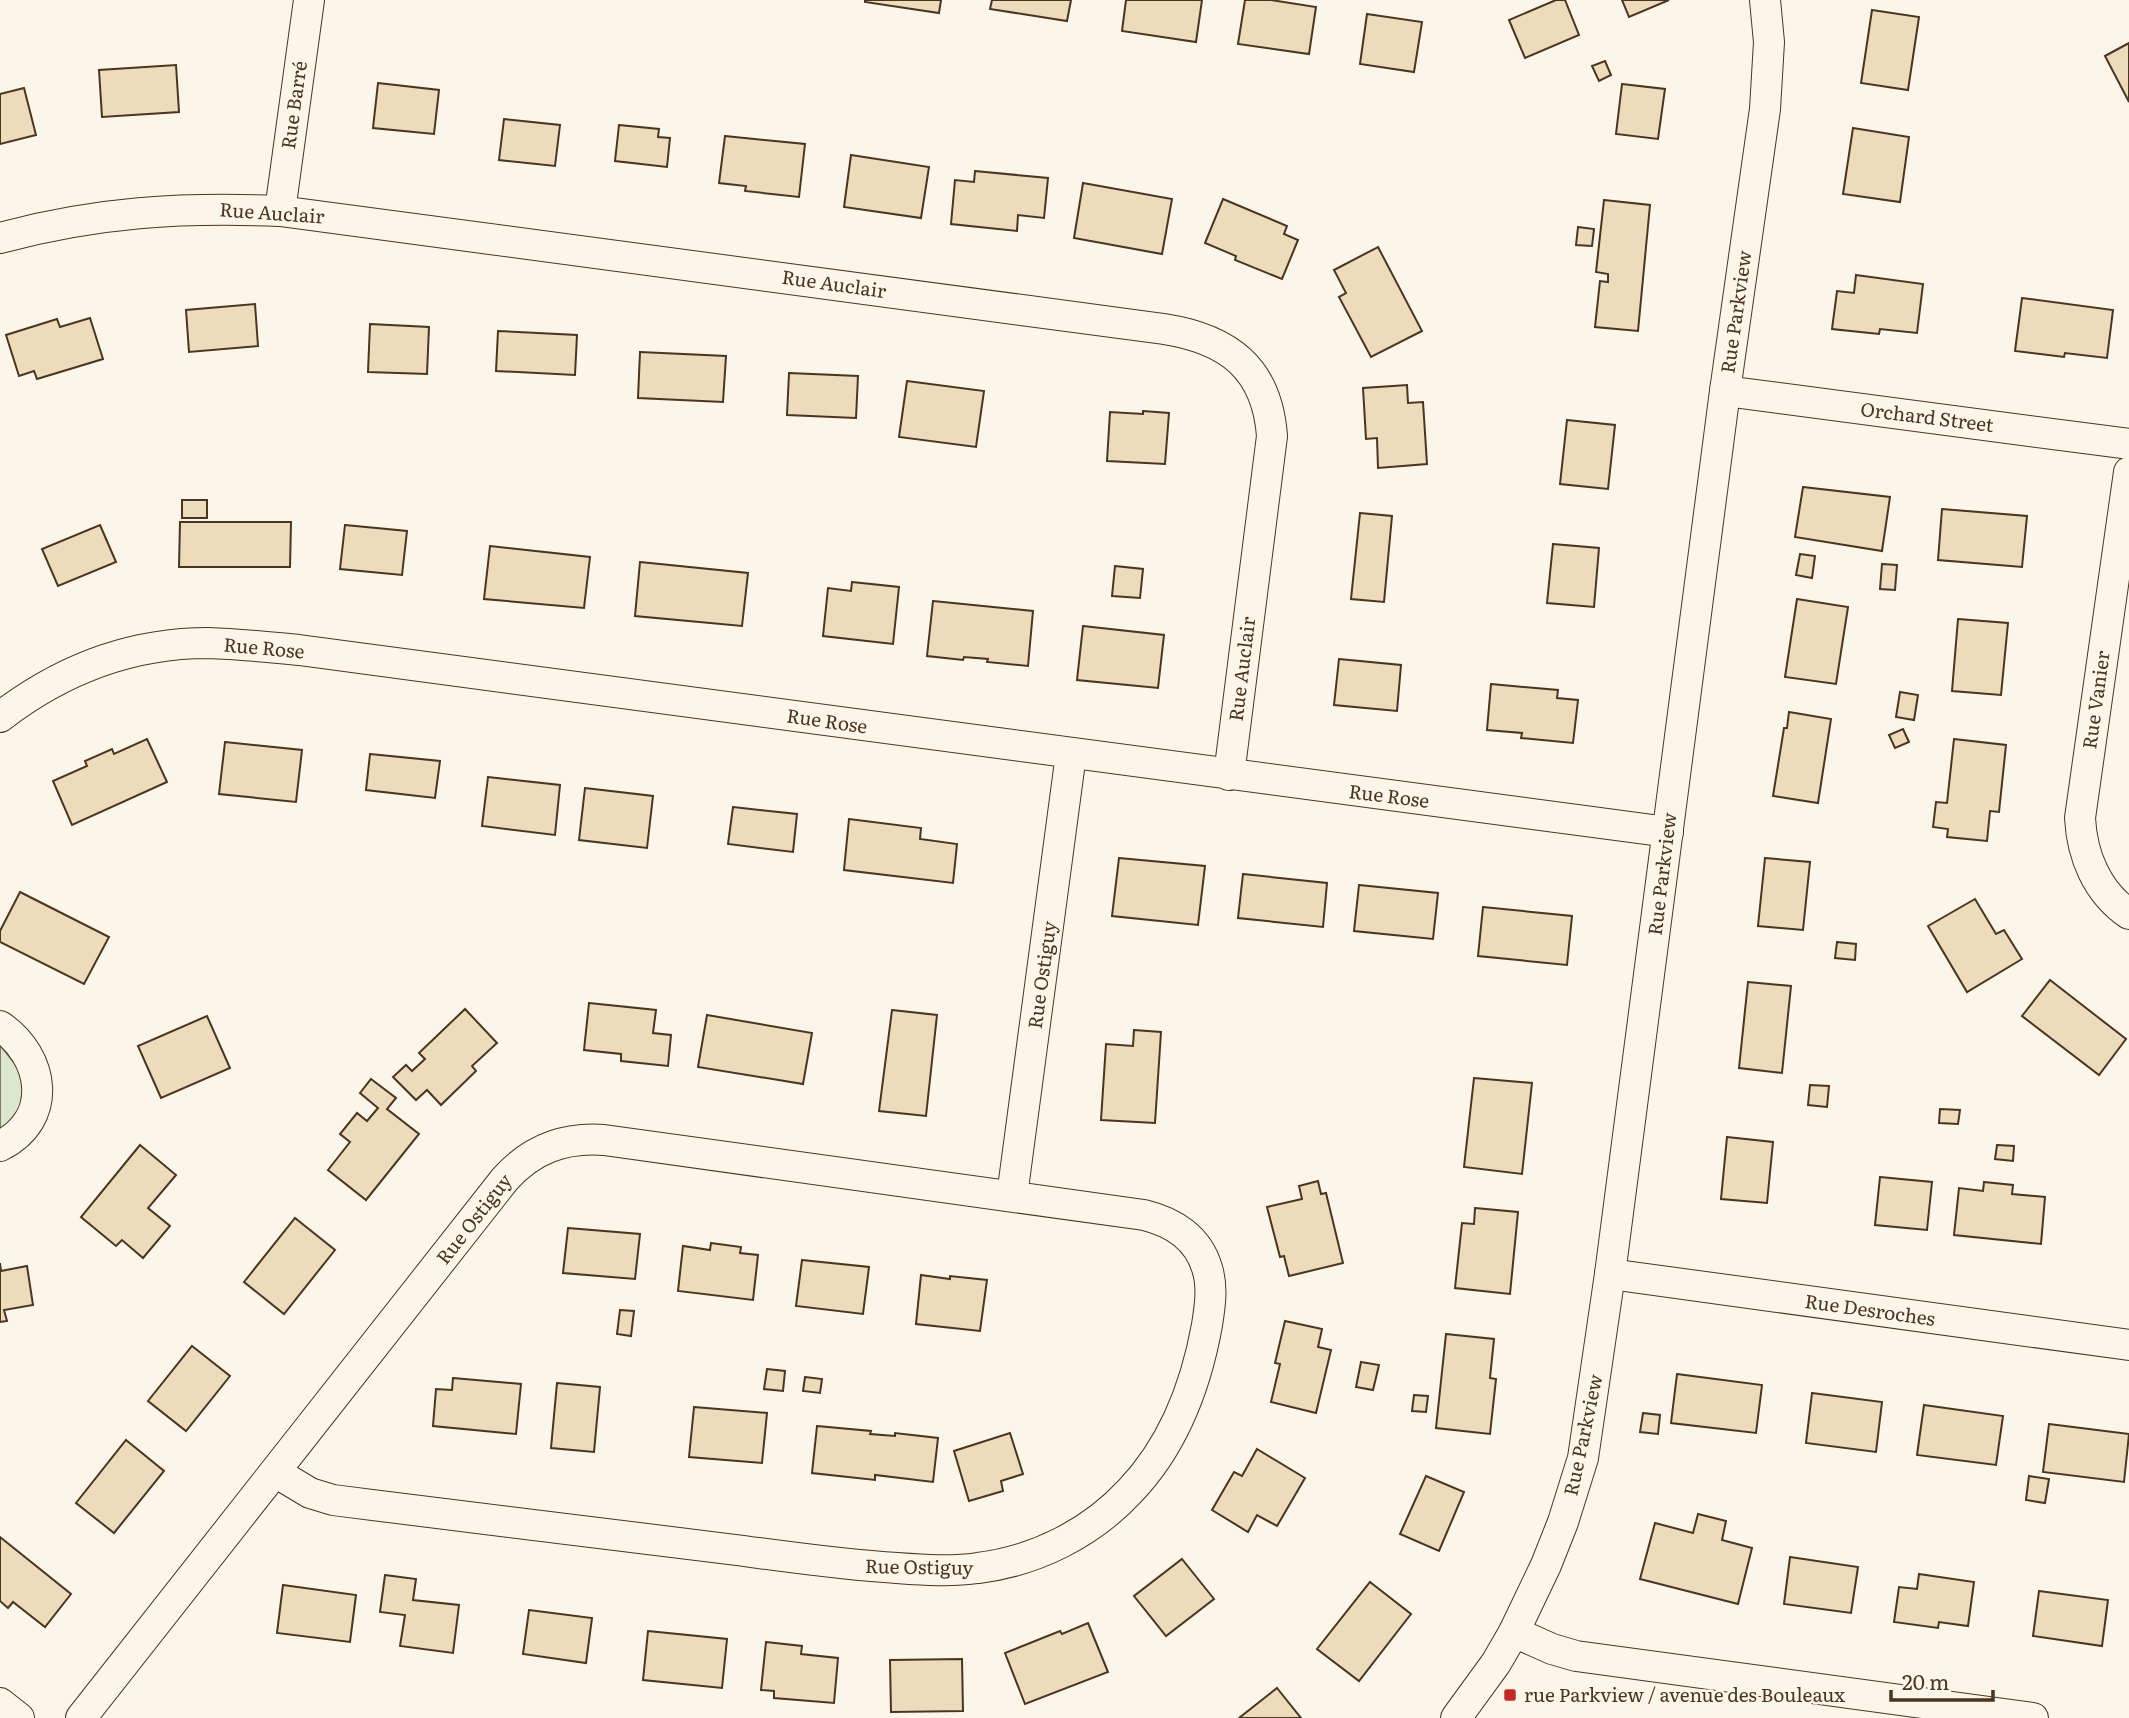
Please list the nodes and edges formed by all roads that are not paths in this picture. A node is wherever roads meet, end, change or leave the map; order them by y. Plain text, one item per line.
1 (309, 0) edge
2 (1765, 0) edge
3 (280, 211) junction
4 (0, 238) edge
5 (1725, 391) junction
6 (2129, 444) edge
7 (2129, 472) edge
8 (0, 717) edge
9 (1071, 754) junction
10 (1228, 775) junction
11 (1668, 832) junction
12 (2129, 914) edge
13 (0, 1026) edge
14 (0, 1146) edge
15 (1012, 1196) junction
16 (1610, 1275) junction
17 (2129, 1345) edge
18 (275, 1472) junction
19 (1514, 1632) junction
20 (0, 1703) edge
21 (19, 1718) edge
22 (81, 1718) edge
23 (1456, 1718) edge
24 (2033, 1718) edge

1 - 3 street, Rue Barré
2 - 5 street, Rue Parkview
3 - 4 street, Rue Auclair
3 - 10 street, Rue Auclair
5 - 6 street, Orchard Street
5 - 11 street, Rue Parkview
7 - 12 street, Rue Vanier
8 - 9 street, Rue Rose
9 - 10 street, Rue Rose
9 - 15 street, Rue Ostiguy
10 - 11 street, Rue Rose
11 - 16 street, Rue Parkview
13 - 14 street
15 - 18 street, Rue Ostiguy
15 - 18 street, Rue Ostiguy
16 - 17 street, Rue Desroches
16 - 19 street, Rue Parkview
18 - 22 street, Rue Ostiguy
19 - 23 street, Rue Parkview
19 - 24 street
20 - 21 street

